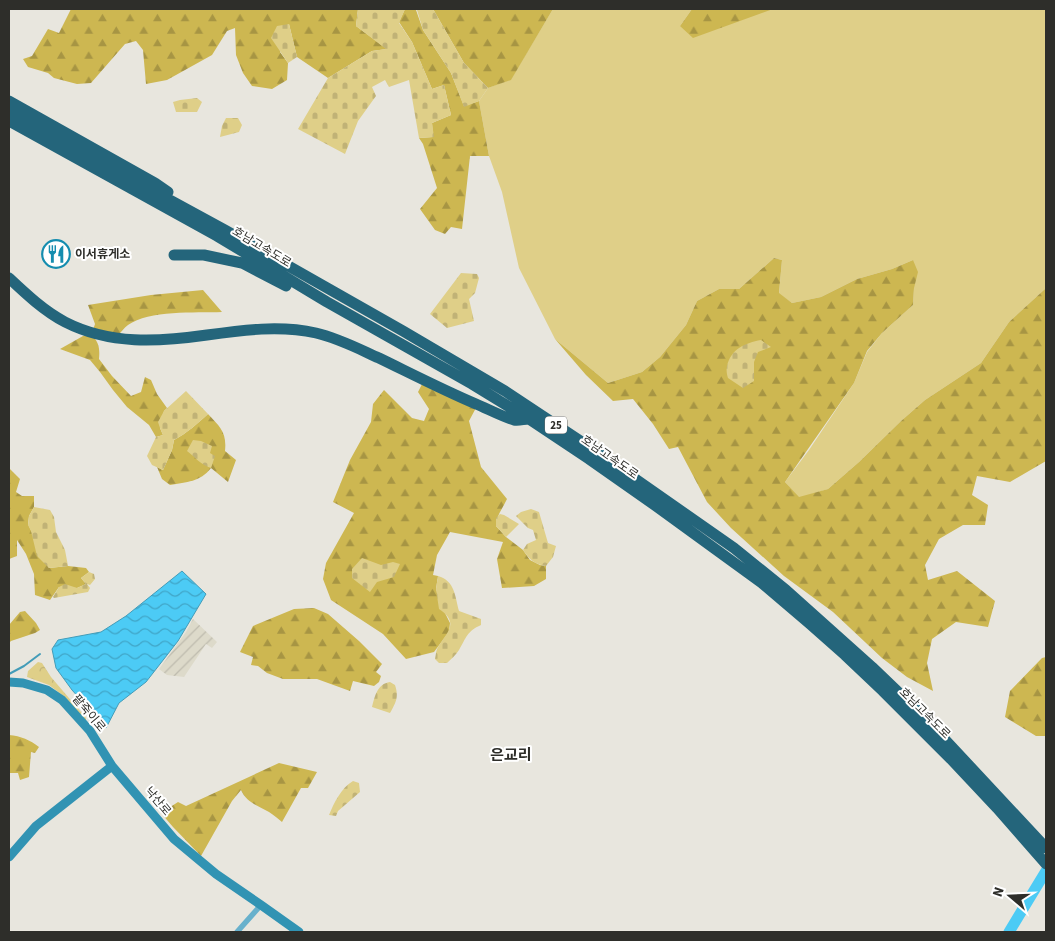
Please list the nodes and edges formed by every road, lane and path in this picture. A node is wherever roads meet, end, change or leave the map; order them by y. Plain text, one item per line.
1 (9, 101) edge
2 (9, 110) edge
3 (9, 121) edge
4 (225, 230) junction
5 (174, 255) dead end
6 (9, 278) edge
7 (327, 302) junction
8 (529, 419) junction
9 (9, 682) edge
10 (112, 766) junction
11 (1032, 839) junction
12 (1046, 848) edge
13 (9, 857) edge
14 (1046, 864) edge
15 (261, 904) junction
16 (237, 932) edge
17 (298, 932) edge

1 - 4 highway
2 - 4 highway, 호남고속도로 / 25
3 - 7 highway, 호남고속도로 / 25
4 - 11 highway, 호남고속도로 / 25
5 - 7 highway
6 - 8 highway
7 - 8 highway, 호남고속도로 / 25
8 - 11 highway, 호남고속도로 / 25
9 - 10 street, 팥죽이로
10 - 13 street
10 - 15 street, 낙산로
11 - 12 highway, 호남고속도로 / 25
11 - 14 highway, 호남고속도로 / 25
15 - 16 street
15 - 17 street, 낙산로

